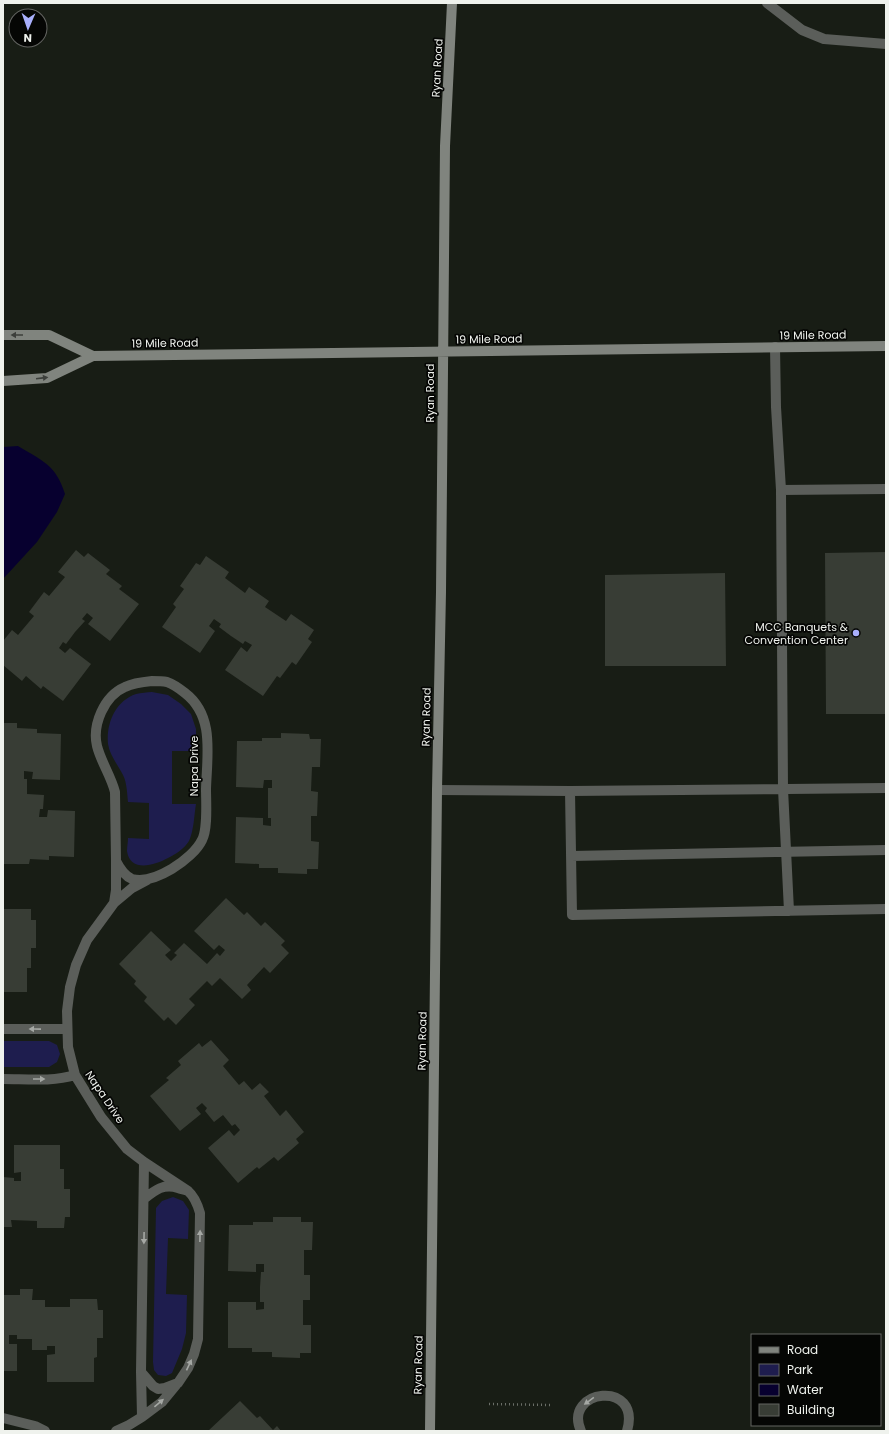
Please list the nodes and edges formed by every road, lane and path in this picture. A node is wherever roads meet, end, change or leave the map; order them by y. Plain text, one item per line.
1 (452, 3) edge
2 (767, 3) edge
3 (886, 44) edge
4 (3, 334) edge
5 (886, 346) edge
6 (775, 347) junction
7 (442, 352) junction
8 (93, 356) junction
9 (3, 381) edge
10 (886, 488) edge
11 (781, 490) junction
12 (886, 788) edge
13 (783, 789) junction
14 (437, 790) junction
15 (570, 791) junction
16 (886, 850) edge
17 (786, 852) junction
18 (571, 856) junction
19 (116, 861) junction
20 (149, 879) junction
21 (114, 903) junction
22 (886, 909) edge
23 (789, 911) junction
24 (3, 1029) edge
25 (67, 1030) junction
26 (75, 1075) junction
27 (3, 1079) edge
28 (144, 1162) junction
29 (188, 1191) junction
30 (144, 1199) junction
31 (142, 1372) junction
32 (178, 1383) junction
33 (489, 1404) dead end
34 (552, 1406) dead end
35 (142, 1417) junction
36 (3, 1418) edge
37 (46, 1431) edge
38 (116, 1431) edge
39 (430, 1431) edge
40 (581, 1431) edge
41 (627, 1431) edge

1 - 7 main road, Ryan Road
2 - 3 street
8 -> 4 main road, 19 Mile Road
5 - 6 main road, 19 Mile Road
6 - 7 main road, 19 Mile Road
6 - 11 street
7 - 8 main road, 19 Mile Road
7 - 14 main road, Ryan Road
9 -> 8 main road, 19 Mile Road
10 - 11 street
11 - 13 street
12 - 13 street
13 - 15 street
13 - 17 street
14 - 15 street
14 - 39 main road, Ryan Road
15 - 18 street
16 - 17 street
17 - 18 street
17 - 23 street
18 - 23 street
19 - 20 street
19 - 20 street, Napa Drive
19 - 21 street, Napa Drive
20 - 21 street, Napa Drive
21 - 25 street, Napa Drive
22 - 23 street
25 -> 24 street
25 - 26 street, Napa Drive
27 -> 26 street
26 - 28 street, Napa Drive
28 - 29 street, Napa Drive
28 - 30 street
29 - 30 street
32 -> 29 street, Napa Drive
30 -> 31 street
31 - 32 street
31 - 35 street
35 -> 32 street, Napa Drive
33 - 34 path
35 - 38 street, Napa Drive
36 - 37 street
41 -> 40 street

